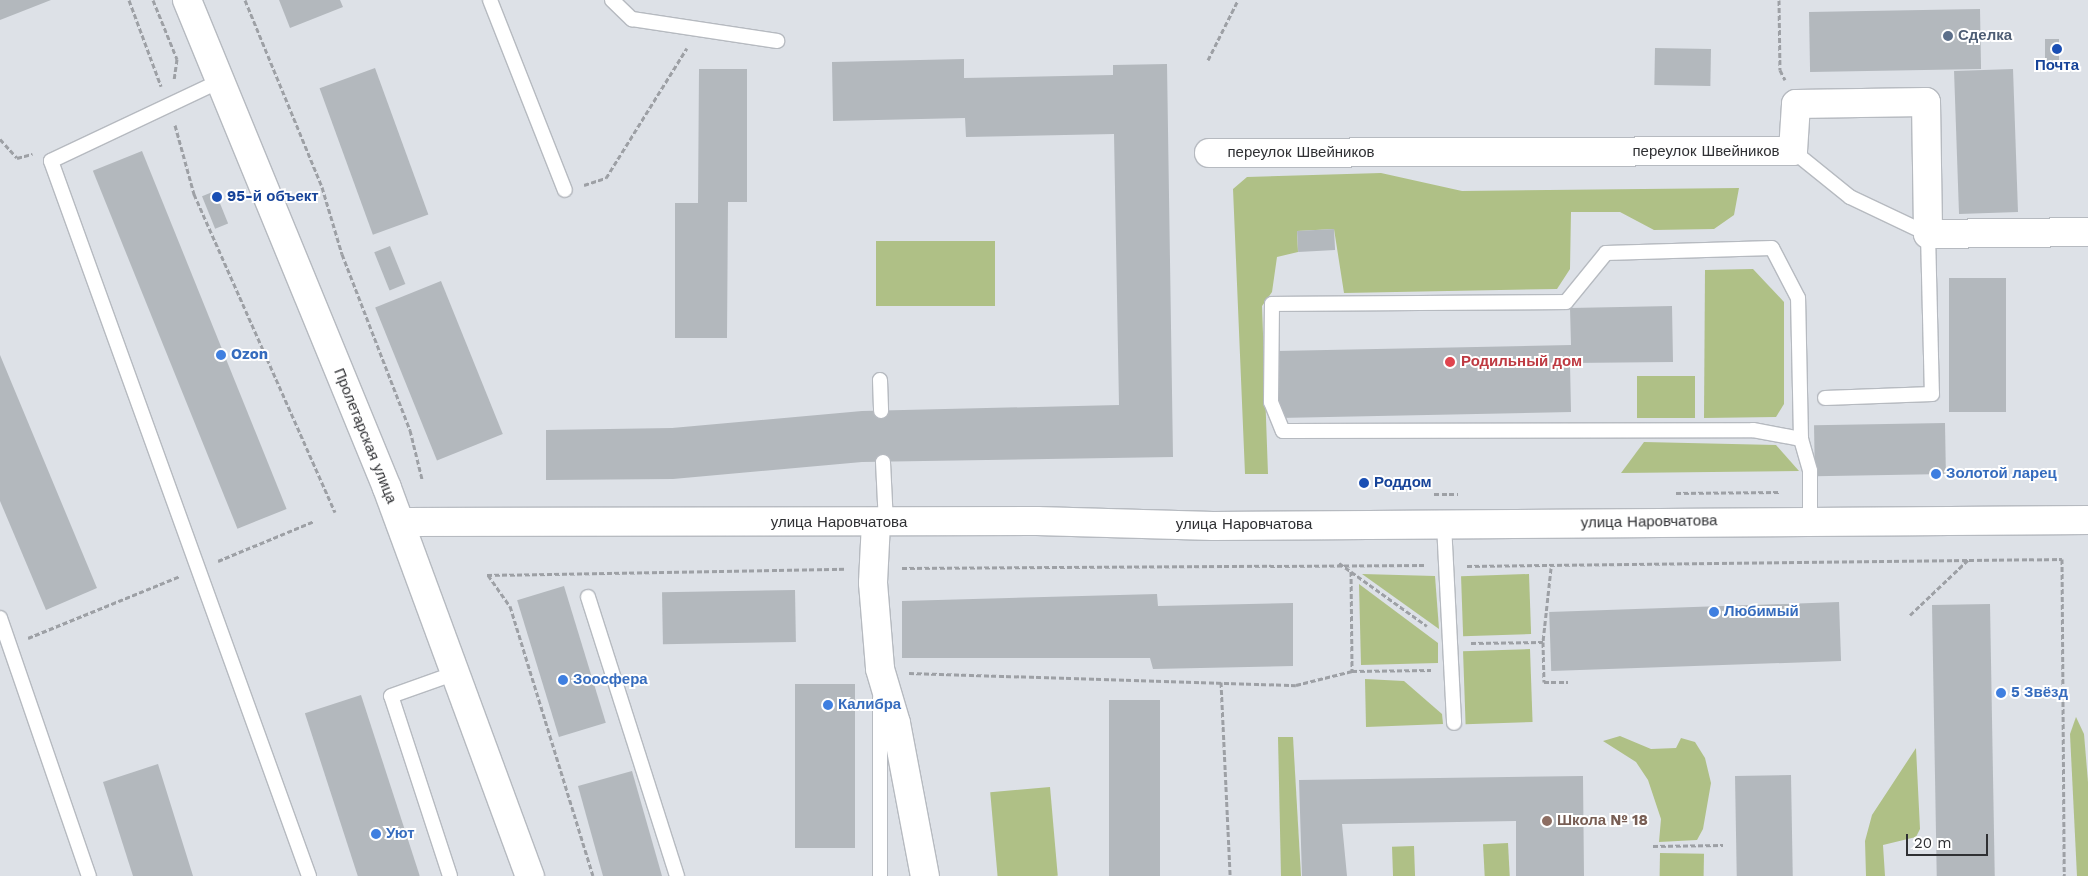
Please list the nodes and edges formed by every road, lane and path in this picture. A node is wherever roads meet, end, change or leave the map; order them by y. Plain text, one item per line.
1 (129, 0) edge
2 (153, 0) edge
3 (188, 0) edge
4 (245, 0) edge
5 (490, 0) edge
6 (612, 0) edge
7 (1238, 0) edge
8 (1779, 0) edge
9 (699, 29) junction
10 (777, 40) dead end
11 (1208, 60) dead end
12 (220, 81) junction
13 (1796, 104) junction
14 (169, 105) junction
15 (0, 139) edge
16 (1793, 151) junction
17 (1209, 154) dead end
18 (17, 158) dead end
19 (565, 190) joint
20 (2088, 232) edge
21 (1928, 234) junction
22 (880, 380) dead end
23 (1825, 398) dead end
24 (881, 411) dead end
25 (1801, 439) junction
26 (883, 462) dead end
27 (422, 479) dead end
28 (335, 512) dead end
29 (1810, 518) junction
30 (2088, 520) edge
31 (314, 521) dead end
32 (400, 522) junction
33 (881, 523) junction
34 (1444, 524) junction
35 (1968, 560) junction
36 (1447, 566) junction
37 (199, 568) junction
38 (874, 568) junction
39 (1550, 568) junction
40 (1351, 571) dead end
41 (588, 597) dead end
42 (1910, 615) dead end
43 (0, 618) edge
44 (10, 646) junction
45 (880, 669) junction
46 (1452, 670) junction
47 (1352, 671) junction
48 (456, 673) junction
49 (1221, 682) junction
50 (1568, 682) dead end
51 (1454, 723) dead end
52 (1723, 845) dead end
53 (1652, 846) dead end
54 (89, 876) edge
55 (309, 876) edge
56 (450, 876) edge
57 (530, 876) edge
58 (593, 876) edge
59 (677, 876) edge
60 (880, 876) edge
61 (925, 876) edge
62 (1230, 876) edge
63 (2064, 876) edge

1 - 14 path
2 - 14 path
3 - 12 street, Пролетарская улица
4 - 27 path
5 - 19 lane
6 - 9 lane
7 - 11 path
8 - 13 path
9 - 10 lane
9 - 19 path
12 - 14 lane
12 - 32 street, Пролетарская улица
13 - 16 street, переулок Швейников
13 - 21 street
14 - 28 path
14 - 37 lane
15 - 18 path
16 - 17 street, переулок Швейников
16 - 21 lane
20 - 21 street
21 - 23 lane
22 - 24 lane
25 - 25 lane
25 - 29 lane
26 - 33 lane
29 - 30 street, улица Наровчатова
29 - 34 street, улица Наровчатова
31 - 37 path
32 - 33 street, улица Наровчатова
32 - 48 street, Пролетарская улица
33 - 34 street, улица Наровчатова
33 - 38 street
34 - 36 lane
35 - 39 path
35 - 42 path
35 - 63 path
36 - 38 path
36 - 39 path
36 - 46 lane
37 - 44 path
37 - 55 lane
38 - 45 street
38 - 58 path
39 - 50 path
40 - 47 path
41 - 59 lane
43 - 44 lane
44 - 54 lane
45 - 49 path
45 - 60 lane
45 - 61 street
46 - 47 path
46 - 51 lane
47 - 49 path
48 - 56 lane
48 - 57 street, Пролетарская улица
49 - 62 path
52 - 53 path

